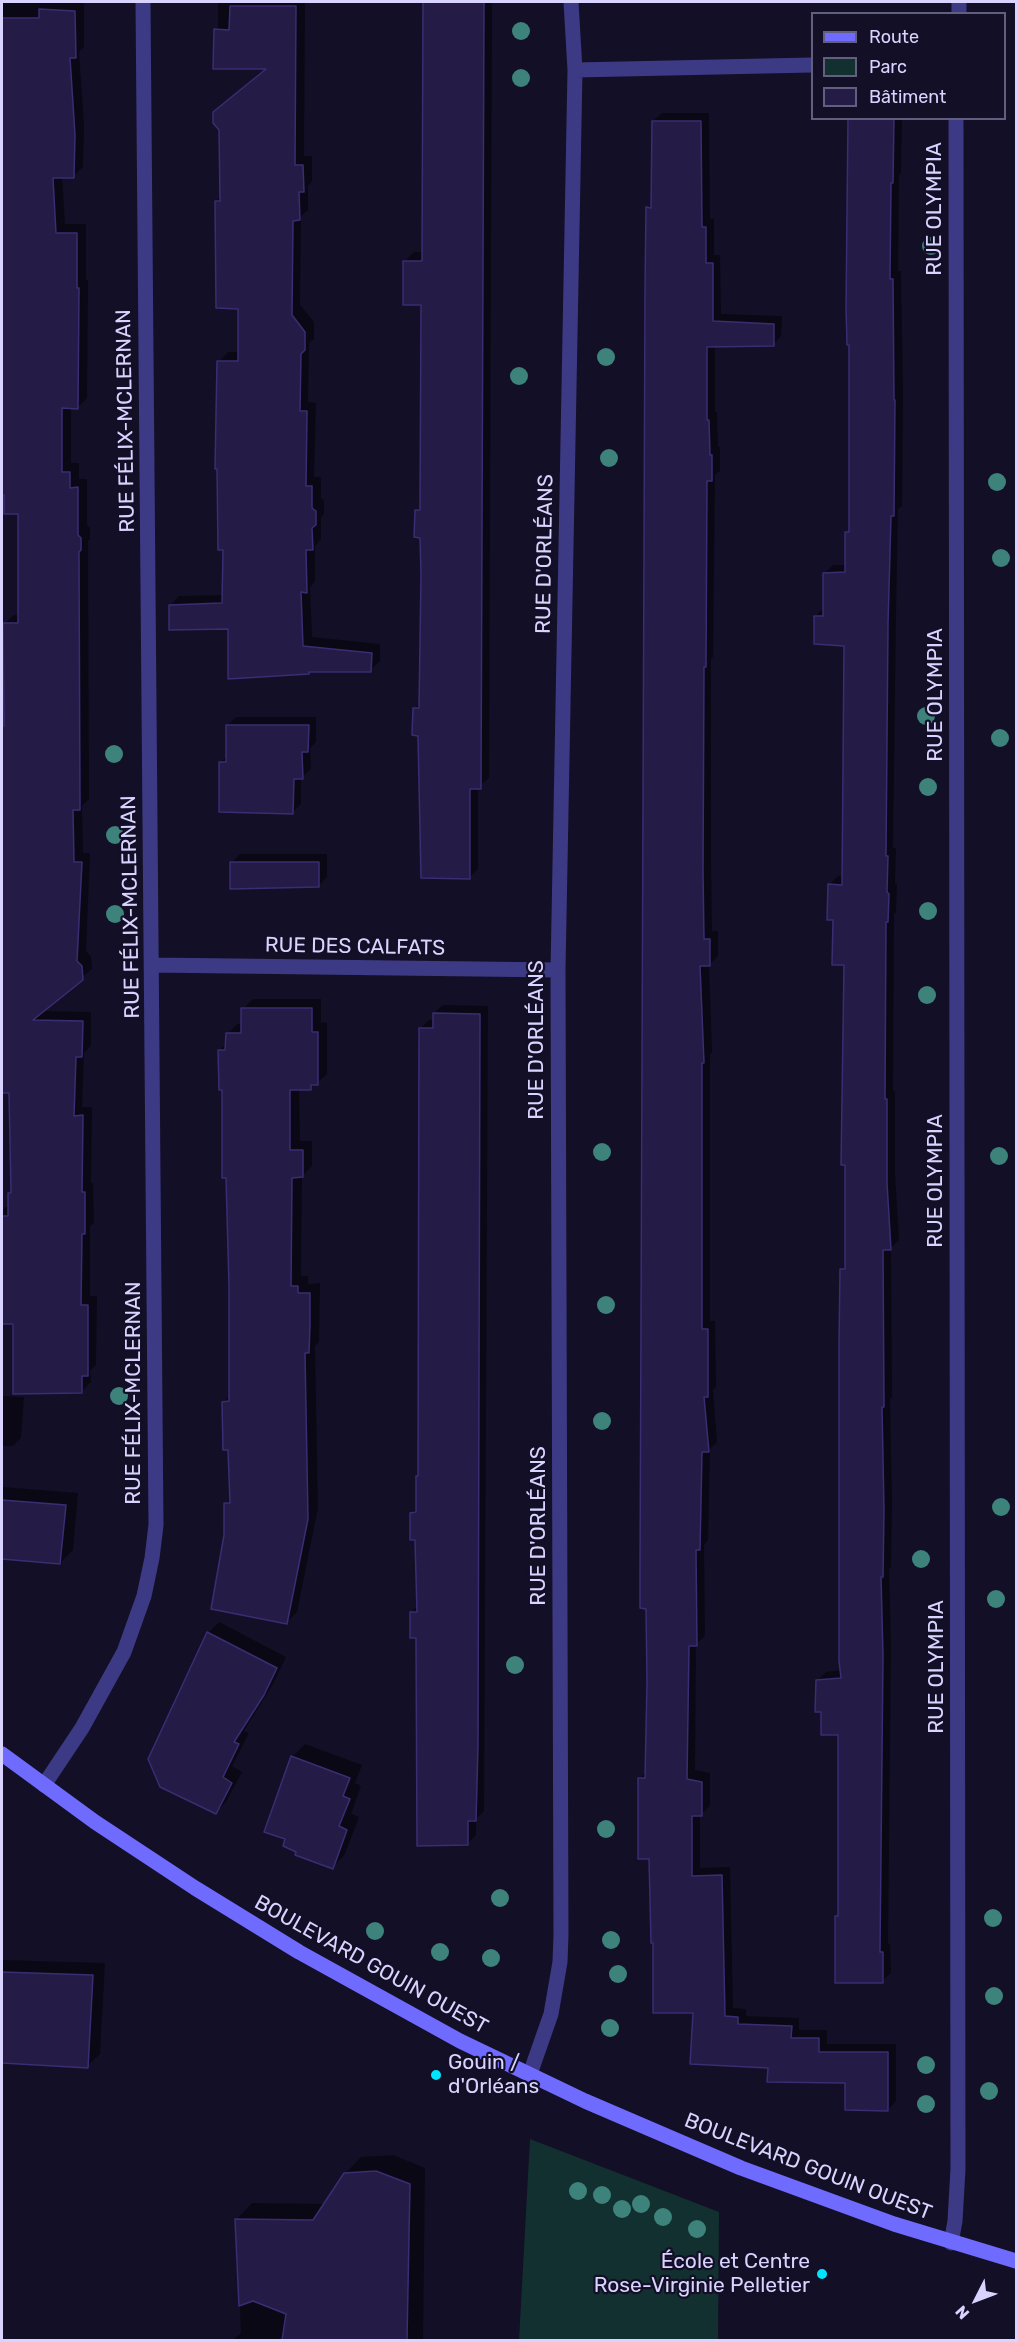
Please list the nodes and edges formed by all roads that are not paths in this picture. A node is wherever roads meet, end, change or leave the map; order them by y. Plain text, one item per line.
1 (143, 2) edge
2 (571, 2) edge
3 (811, 65) edge
4 (575, 70) junction
5 (956, 120) edge
6 (152, 965) junction
7 (558, 970) junction
8 (2, 1754) edge
9 (44, 1785) junction
10 (530, 2074) junction
11 (951, 2243) junction
12 (1017, 2261) edge

1 - 6 street, RUE FÉLIX-MCLERNAN
2 - 4 street, RUE D'ORLÉANS
3 - 4 street
4 - 7 street, RUE D'ORLÉANS
5 - 11 street, RUE OLYMPIA
6 - 7 street, RUE DES CALFATS
6 - 9 street, RUE FÉLIX-MCLERNAN
7 - 10 street, RUE D'ORLÉANS
8 - 9 main road, BOULEVARD GOUIN OUEST
9 - 10 main road, BOULEVARD GOUIN OUEST
10 - 11 main road, BOULEVARD GOUIN OUEST
11 - 12 main road, BOULEVARD GOUIN OUEST

